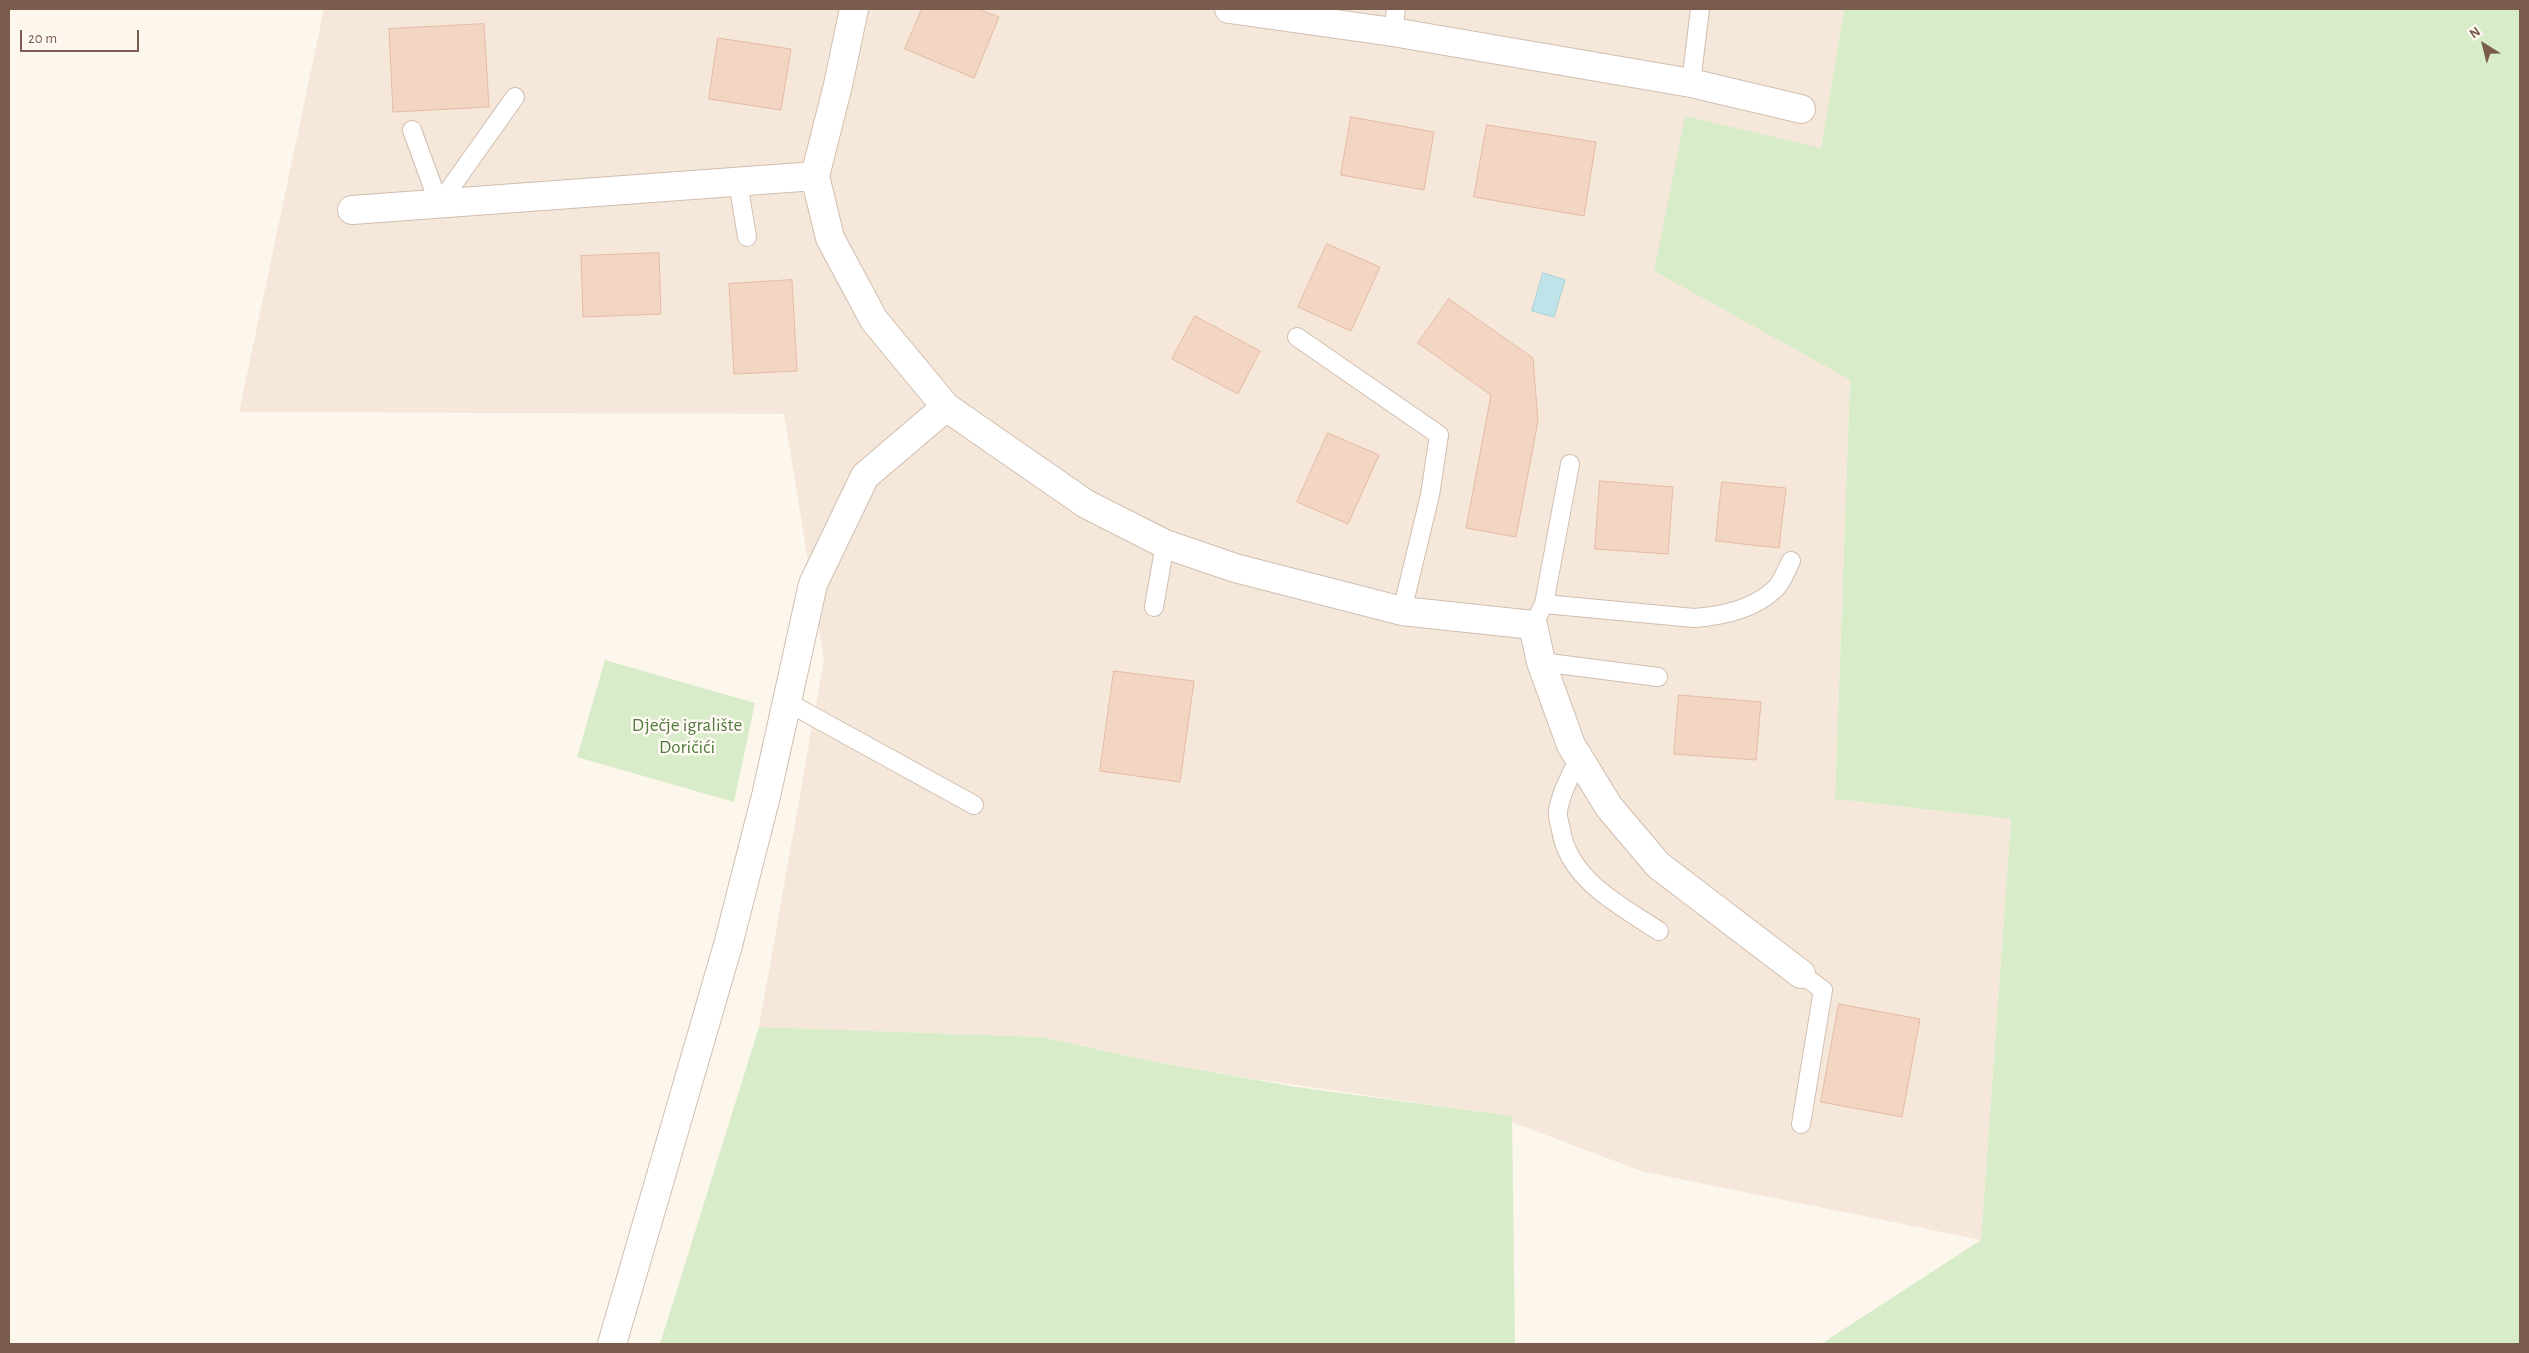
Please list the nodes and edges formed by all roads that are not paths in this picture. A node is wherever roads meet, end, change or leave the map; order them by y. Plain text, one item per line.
1 (854, 9) edge
2 (1228, 9) edge
3 (1700, 9) edge
4 (1394, 20) edge
5 (1691, 83) junction
6 (515, 97) dead end
7 (1801, 109) dead end
8 (412, 130) dead end
9 (815, 176) junction
10 (738, 182) junction
11 (439, 204) junction
12 (352, 210) dead end
13 (747, 237) dead end
14 (1297, 337) dead end
15 (946, 407) junction
16 (1570, 464) dead end
17 (1165, 544) junction
18 (1791, 561) dead end
19 (1154, 607) dead end
20 (1402, 611) junction
21 (1539, 614) junction
22 (1541, 662) junction
23 (1658, 677) dead end
24 (787, 702) junction
25 (1580, 758) junction
26 (974, 805) dead end
27 (1659, 931) dead end
28 (1801, 974) joint
29 (1801, 1124) dead end
30 (612, 1344) edge

1 - 9 street
2 - 4 street
3 - 5 lane
4 - 5 street
5 - 7 street
6 - 11 lane
8 - 11 lane
9 - 10 street
9 - 15 street
10 - 11 street
10 - 13 lane
11 - 12 street
14 - 20 lane
15 - 17 street
15 - 24 street
16 - 21 lane
17 - 19 lane
17 - 20 street
18 - 21 lane
20 - 21 street
21 - 22 street
22 - 23 lane
22 - 25 street
24 - 26 lane
24 - 30 street
25 - 27 lane
25 - 28 street
28 - 29 lane

